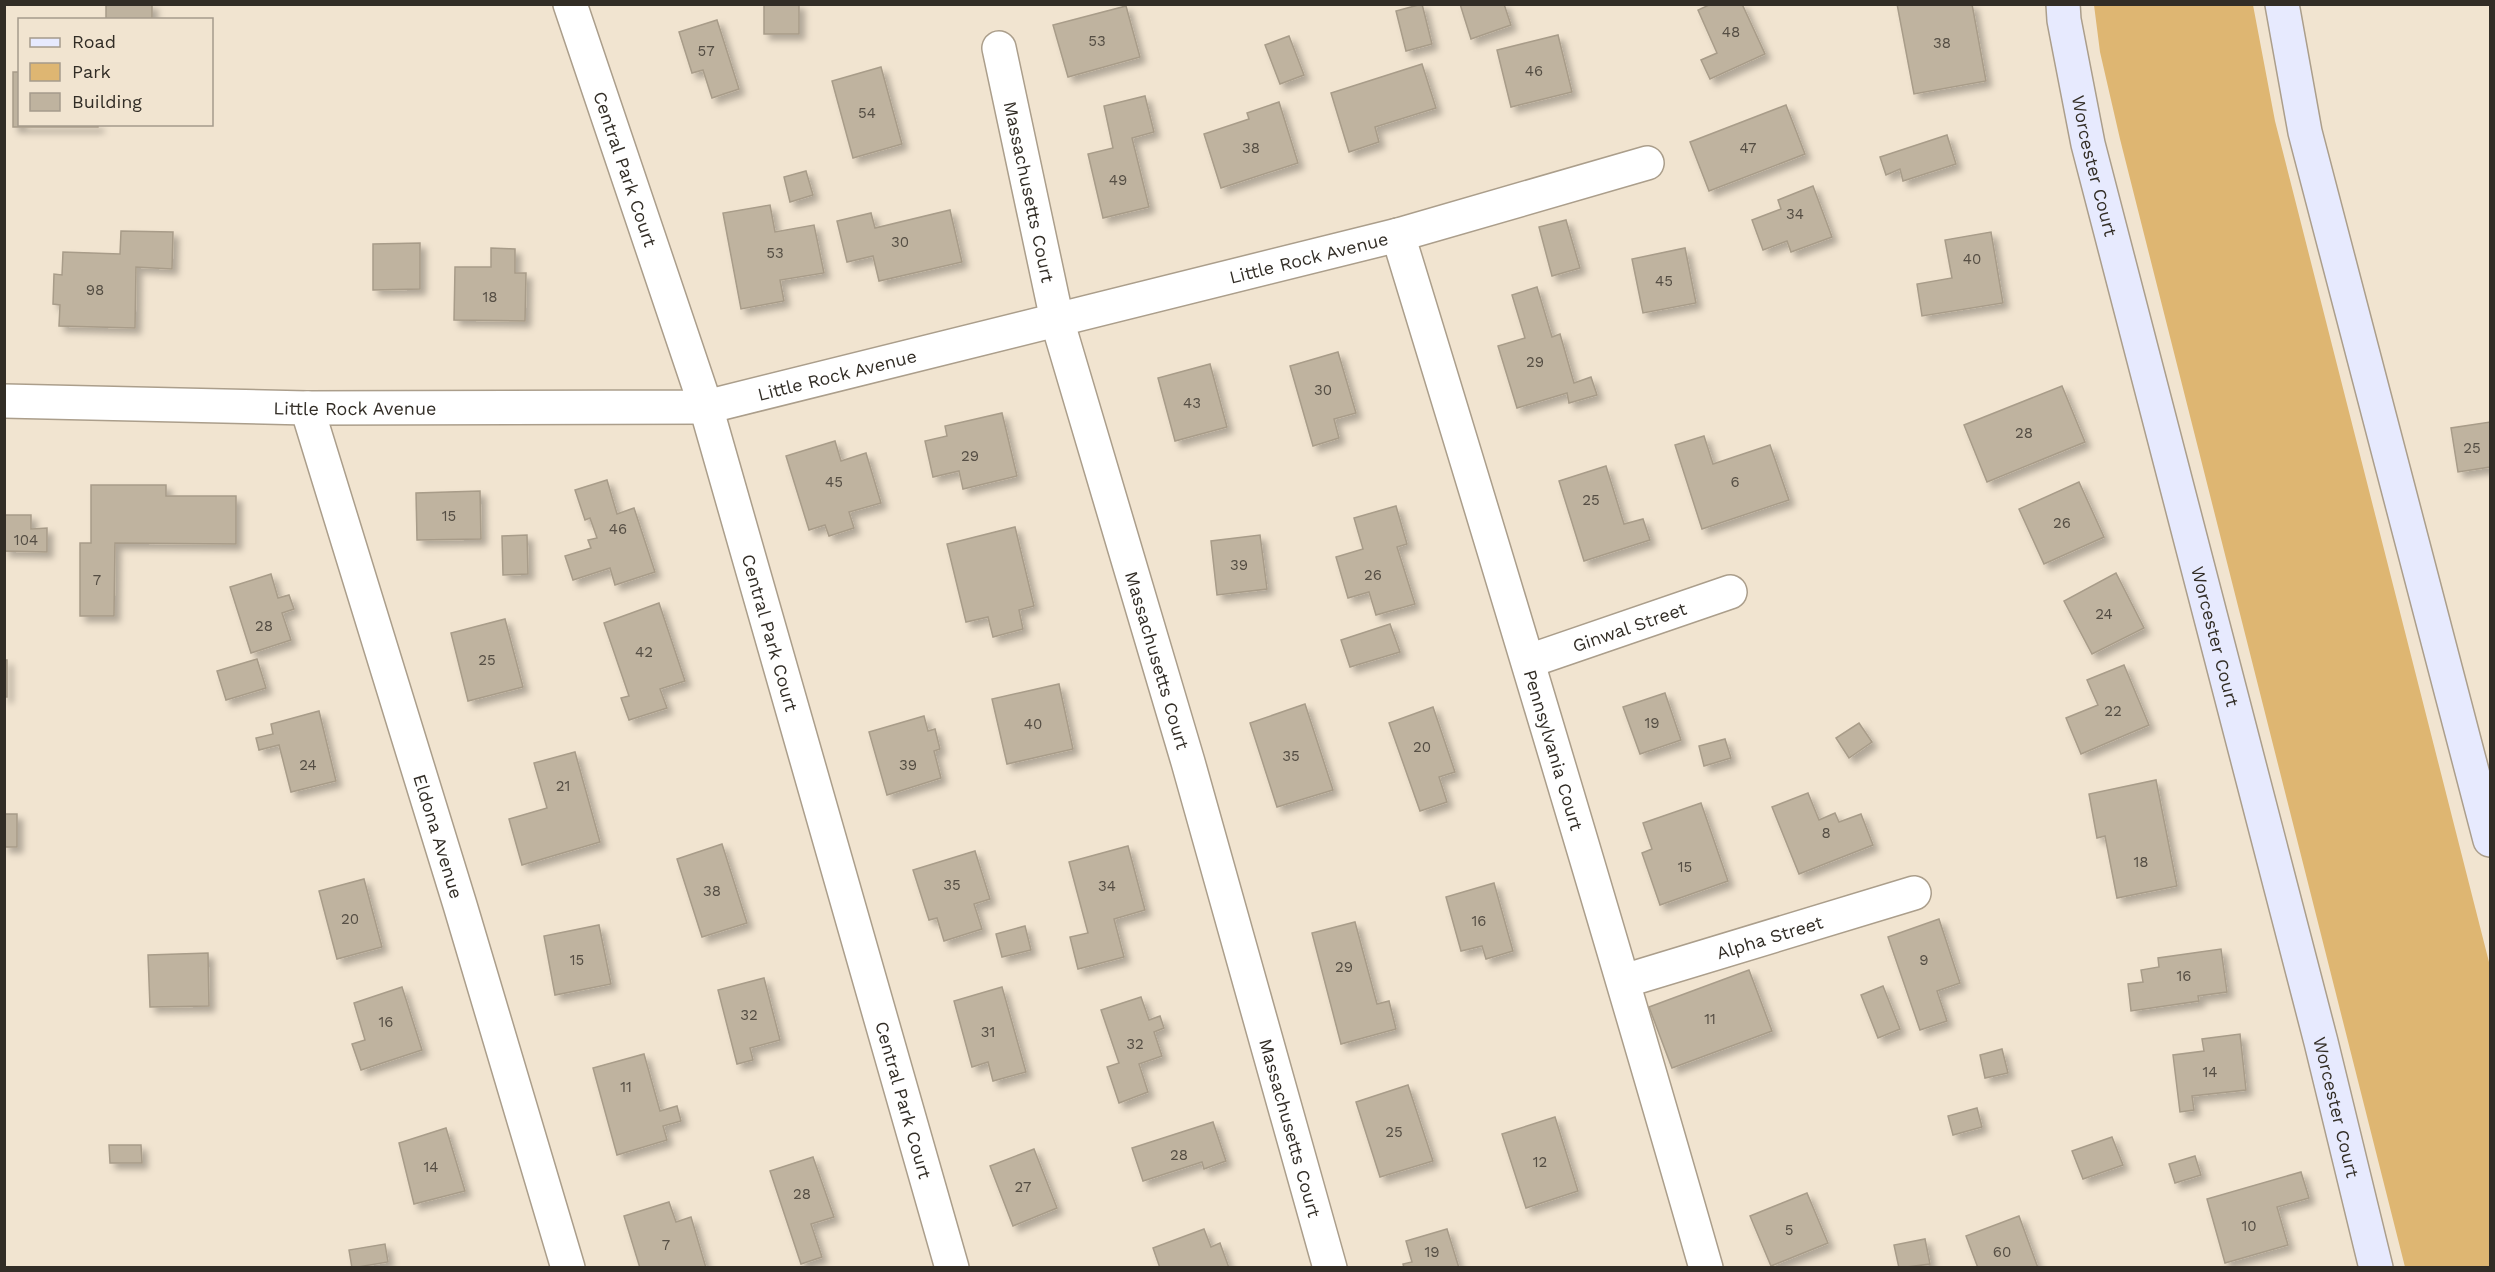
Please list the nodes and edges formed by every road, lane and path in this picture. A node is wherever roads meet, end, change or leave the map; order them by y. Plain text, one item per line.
1 (570, 4) edge
2 (2063, 4) edge
3 (2282, 4) edge
4 (999, 48) dead end
5 (1647, 164) dead end
6 (1398, 235) junction
7 (1057, 320) junction
8 (4, 401) edge
9 (706, 406) junction
10 (307, 408) junction
11 (1730, 592) dead end
12 (1529, 661) junction
13 (2490, 840) edge
14 (1914, 893) dead end
15 (1624, 981) junction
16 (568, 1268) edge
17 (952, 1268) edge
18 (1330, 1268) edge
19 (1706, 1268) edge
20 (2376, 1268) edge

1 - 9 street, Central Park Court
2 - 20 street, Worcester Court
3 - 13 street
4 - 7 street, Massachusetts Court
5 - 6 street, Little Rock Avenue
6 - 7 street, Little Rock Avenue
6 - 12 street, Pennsylvania Court
7 - 9 street, Little Rock Avenue
7 - 18 street, Massachusetts Court
8 - 10 street, Little Rock Avenue
9 - 10 street, Little Rock Avenue
9 - 17 street, Central Park Court
10 - 16 street, Eldona Avenue
11 - 12 street, Ginwal Street
12 - 15 street, Pennsylvania Court
14 - 15 street, Alpha Street
15 - 19 street, Pennsylvania Court

